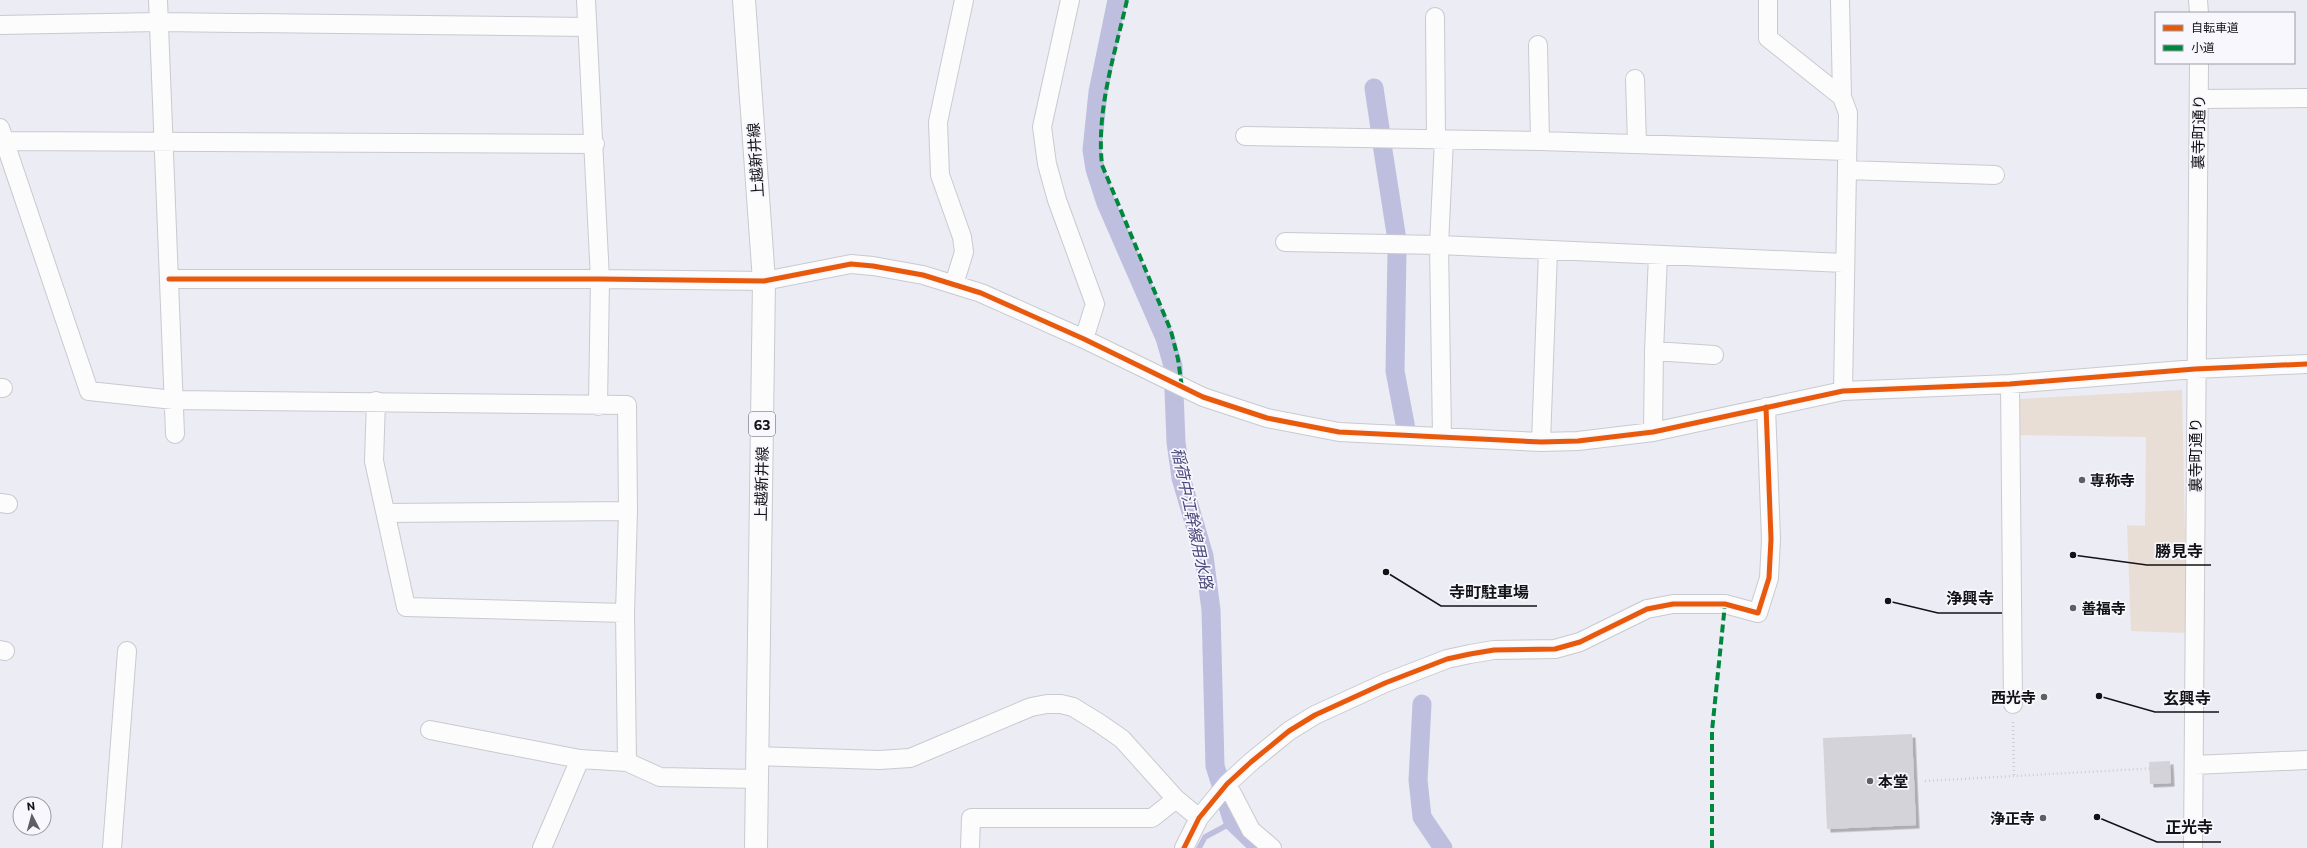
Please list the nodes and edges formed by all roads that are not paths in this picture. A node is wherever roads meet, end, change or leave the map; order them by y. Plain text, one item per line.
1 (158, 0) edge
2 (586, 0) edge
3 (744, 0) edge
4 (964, 0) edge
5 (1070, 0) edge
6 (1768, 0) edge
7 (1840, 0) edge
8 (2198, 0) edge
9 (2198, 12) edge
10 (1435, 17) dead end
11 (159, 22) junction
12 (0, 25) edge
13 (587, 26) junction
14 (1538, 45) dead end
15 (2199, 64) edge
16 (1635, 80) dead end
17 (1842, 97) junction
18 (2307, 98) edge
19 (2199, 99) junction
20 (2, 134) edge
21 (1245, 136) dead end
22 (164, 140) junction
23 (1440, 140) junction
24 (1540, 141) junction
25 (595, 144) junction
26 (1637, 144) junction
27 (1847, 151) junction
28 (1847, 170) junction
29 (1995, 175) dead end
30 (1285, 242) dead end
31 (1439, 245) junction
32 (1548, 250) junction
33 (1658, 255) junction
34 (1844, 263) junction
35 (169, 279) junction
36 (600, 279) junction
37 (764, 281) junction
38 (954, 284) junction
39 (1084, 340) junction
40 (1654, 351) junction
41 (1714, 354) dead end
42 (2307, 364) edge
43 (2195, 369) junction
44 (2010, 384) junction
45 (1843, 391) junction
46 (174, 400) junction
47 (376, 401) junction
48 (598, 406) junction
49 (1766, 407) junction
50 (1653, 432) junction
51 (175, 434) dead end
52 (1442, 436) junction
53 (1542, 442) junction
54 (628, 511) junction
55 (386, 513) junction
56 (625, 613) junction
57 (127, 651) dead end
58 (2013, 704) road end
59 (430, 730) dead end
60 (757, 756) junction
61 (580, 759) junction
62 (2307, 760) edge
63 (627, 762) junction
64 (2194, 765) junction
65 (757, 779) junction
66 (1227, 784) junction
67 (1176, 799) junction
68 (1199, 818) junction
69 (112, 848) edge
70 (542, 848) edge
71 (756, 848) edge
72 (970, 848) edge
73 (1184, 848) edge
74 (1272, 848) edge
75 (2193, 848) edge

1 - 11 street
2 - 13 street
3 - 37 main road, 上越新井線 / 63
4 - 38 street
5 - 39 street
6 - 17 street
7 - 17 street
8 - 9 street
10 - 23 street
11 - 12 street
11 - 13 street
11 - 22 street
13 - 25 street
14 - 24 street
15 - 19 street, 裏寺町通り
16 - 26 street
17 - 27 street
18 - 19 street
19 - 43 street, 裏寺町通り
20 - 22 street
20 - 46 street
21 - 23 street
22 - 25 street
22 - 35 street
23 - 24 street
23 - 31 street
24 - 26 street
25 - 36 street
26 - 27 street
27 - 28 street
28 - 29 street
28 - 34 street
30 - 31 street
31 - 32 street
31 - 52 street
32 - 33 street
32 - 53 street
33 - 34 street
33 - 40 street
34 - 45 street
35 - 36 street
35 - 46 street
36 - 37 street
36 - 48 street
37 - 38 street
37 - 60 main road, 上越新井線 / 63
38 - 39 street
39 - 52 street
40 - 41 street
40 - 50 street
42 - 43 street
43 - 44 street
43 - 64 street, 裏寺町通り
44 - 45 street
44 - 58 street
45 - 49 street
46 - 47 street
46 - 51 street
47 - 48 street
47 - 55 street
48 - 54 street
49 - 50 street
49 - 66 street
50 - 53 street
52 - 53 street
54 - 55 street
54 - 56 street
55 - 56 street
56 - 63 street
57 - 69 street
59 - 61 street
60 - 65 main road, 上越新井線 / 63
60 - 67 street
61 - 63 street
61 - 70 street
62 - 64 street
63 - 65 street
64 - 75 street, 裏寺町通り
65 - 71 main road, 上越新井線 / 63
66 - 68 street
66 - 74 street
67 - 68 street
67 - 72 street
68 - 73 street

